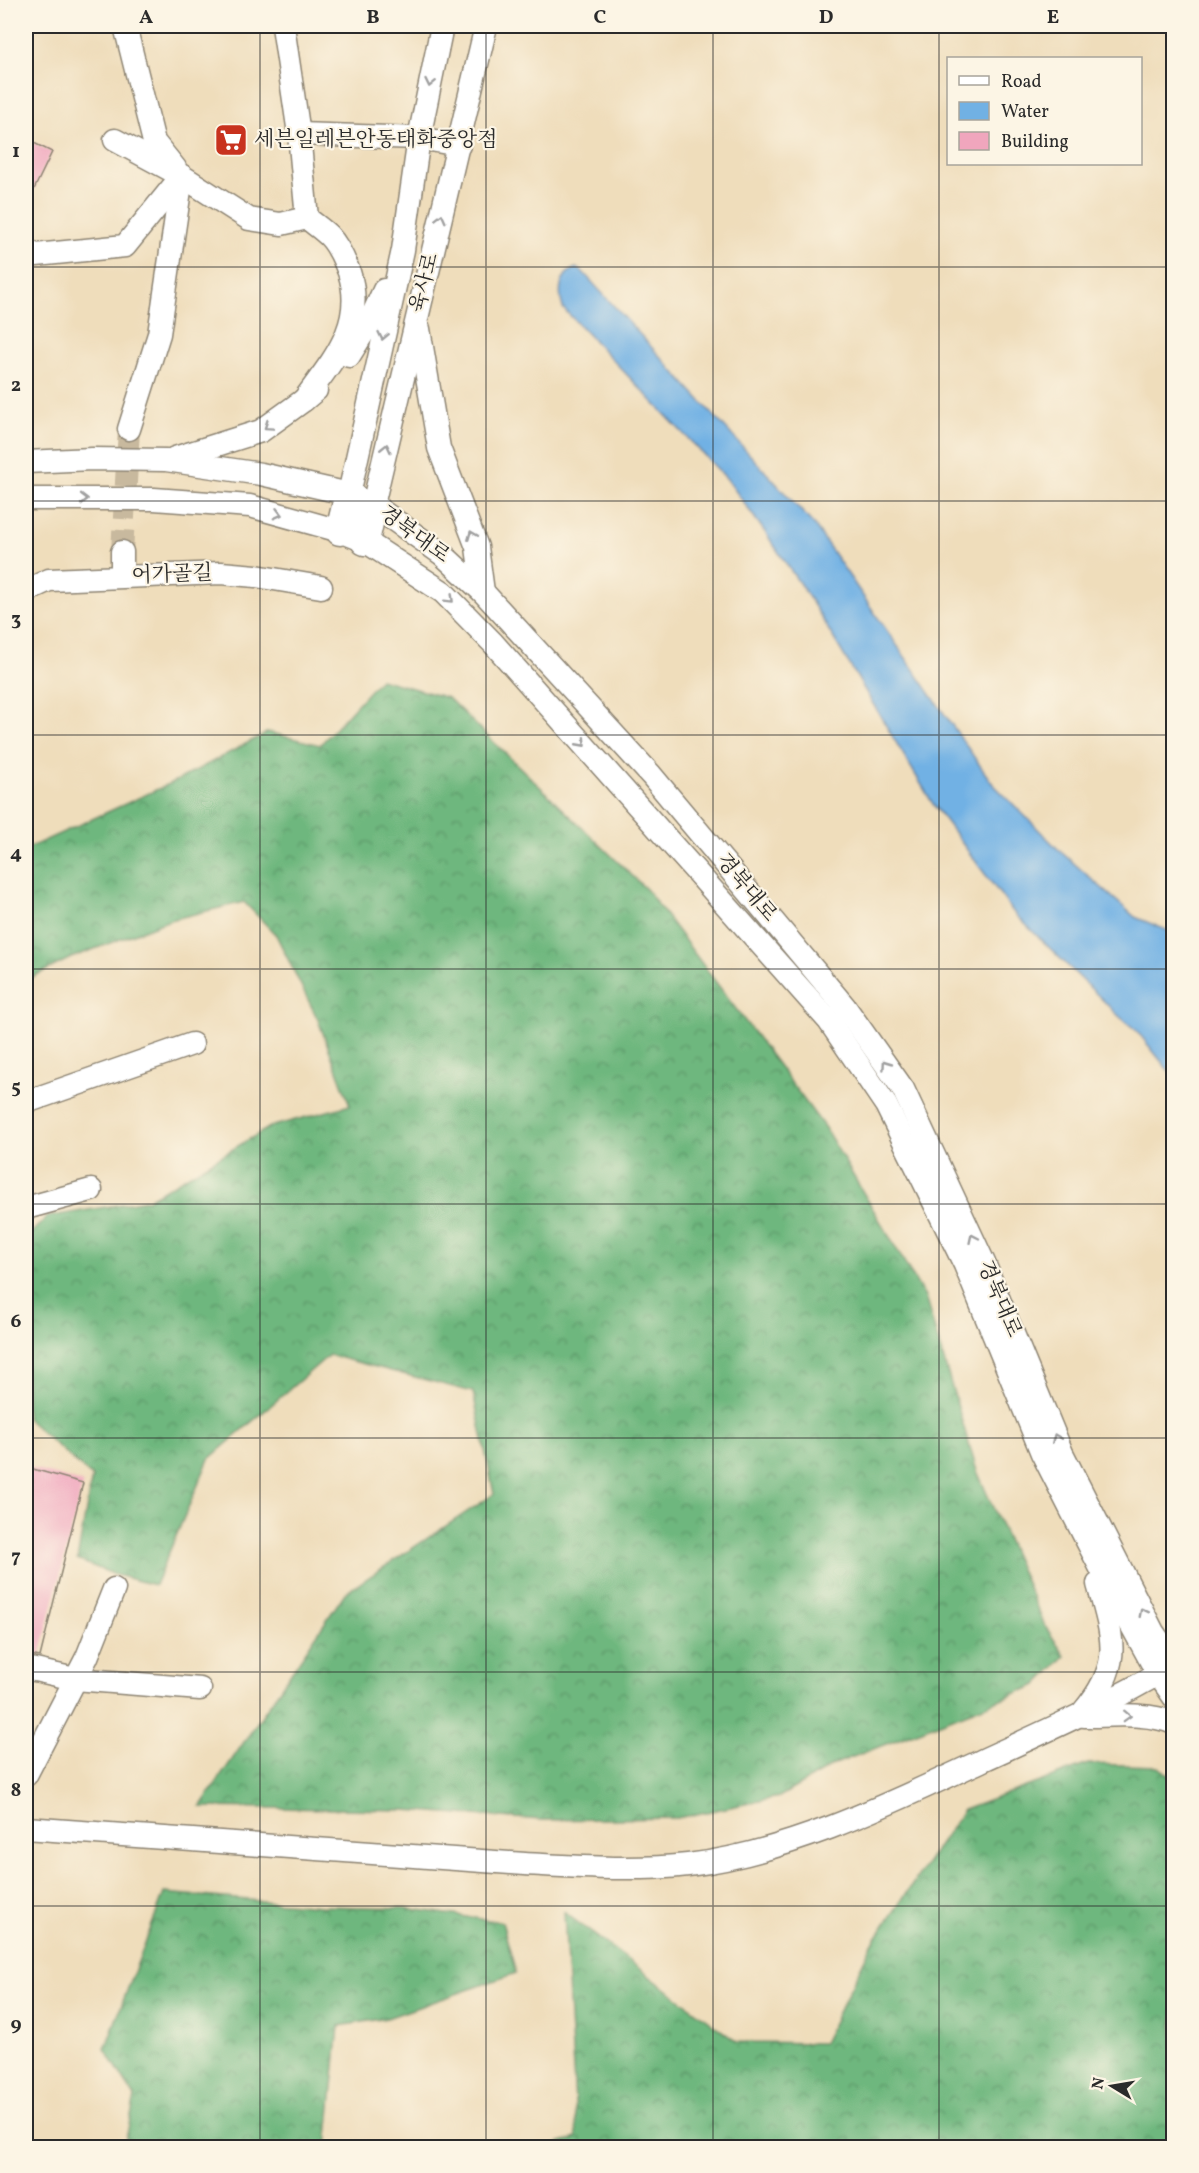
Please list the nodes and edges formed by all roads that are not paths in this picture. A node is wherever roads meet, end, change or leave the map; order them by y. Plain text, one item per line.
1 (125, 26) edge
2 (283, 26) edge
3 (442, 26) edge
4 (486, 26) edge
5 (299, 134) junction
6 (419, 138) junction
7 (115, 140) dead end
8 (459, 144) junction
9 (182, 176) junction
10 (307, 219) junction
11 (26, 250) edge
12 (403, 250) junction
13 (417, 316) junction
14 (304, 400) junction
15 (129, 429) tunnel mouth
16 (166, 460) junction
17 (26, 462) edge
18 (26, 499) edge
19 (361, 500) junction
20 (353, 536) junction
21 (122, 552) tunnel mouth
22 (122, 576) junction
23 (321, 587) dead end
24 (483, 592) junction
25 (26, 594) edge
26 (192, 1044) dead end
27 (26, 1102) edge
28 (92, 1190) dead end
29 (26, 1208) edge
30 (1087, 1542) junction
31 (114, 1589) dead end
32 (1168, 1667) edge
33 (26, 1668) edge
34 (75, 1679) junction
35 (200, 1689) dead end
36 (1173, 1697) edge
37 (1080, 1716) junction
38 (1173, 1723) edge
39 (26, 1774) edge
40 (26, 1828) edge

1 - 9 street
2 - 5 street
3 -> 6 street, 육사로
4 - 8 street, 육사로
5 - 6 street
5 - 10 street
6 - 8 street
6 - 12 street, 육사로
7 - 9 street
13 -> 8 street, 육사로
9 - 10 street
9 - 11 street
9 - 15 street
10 - 14 street
12 - 14 street
12 -> 19 street, 육사로
19 -> 13 street, 육사로
24 -> 13 street
14 -> 16 street
16 - 17 street, 경북대로
16 - 19 street, 경북대로
18 -> 20 street, 경북대로
19 - 20 main road, 육사로
19 - 24 street, 경북대로
20 -> 30 street, 경북대로
21 - 22 street
22 - 23 street, 어가골길
22 - 25 street, 어가골길
32 -> 24 street, 경북대로
26 - 27 street
28 - 29 street
30 - 32 street, 경북대로
30 - 37 street
31 - 34 street
32 - 36 street, 경북대로
32 - 37 street
33 - 34 street
34 - 35 street
34 - 39 street
37 -> 38 street
37 - 40 street

